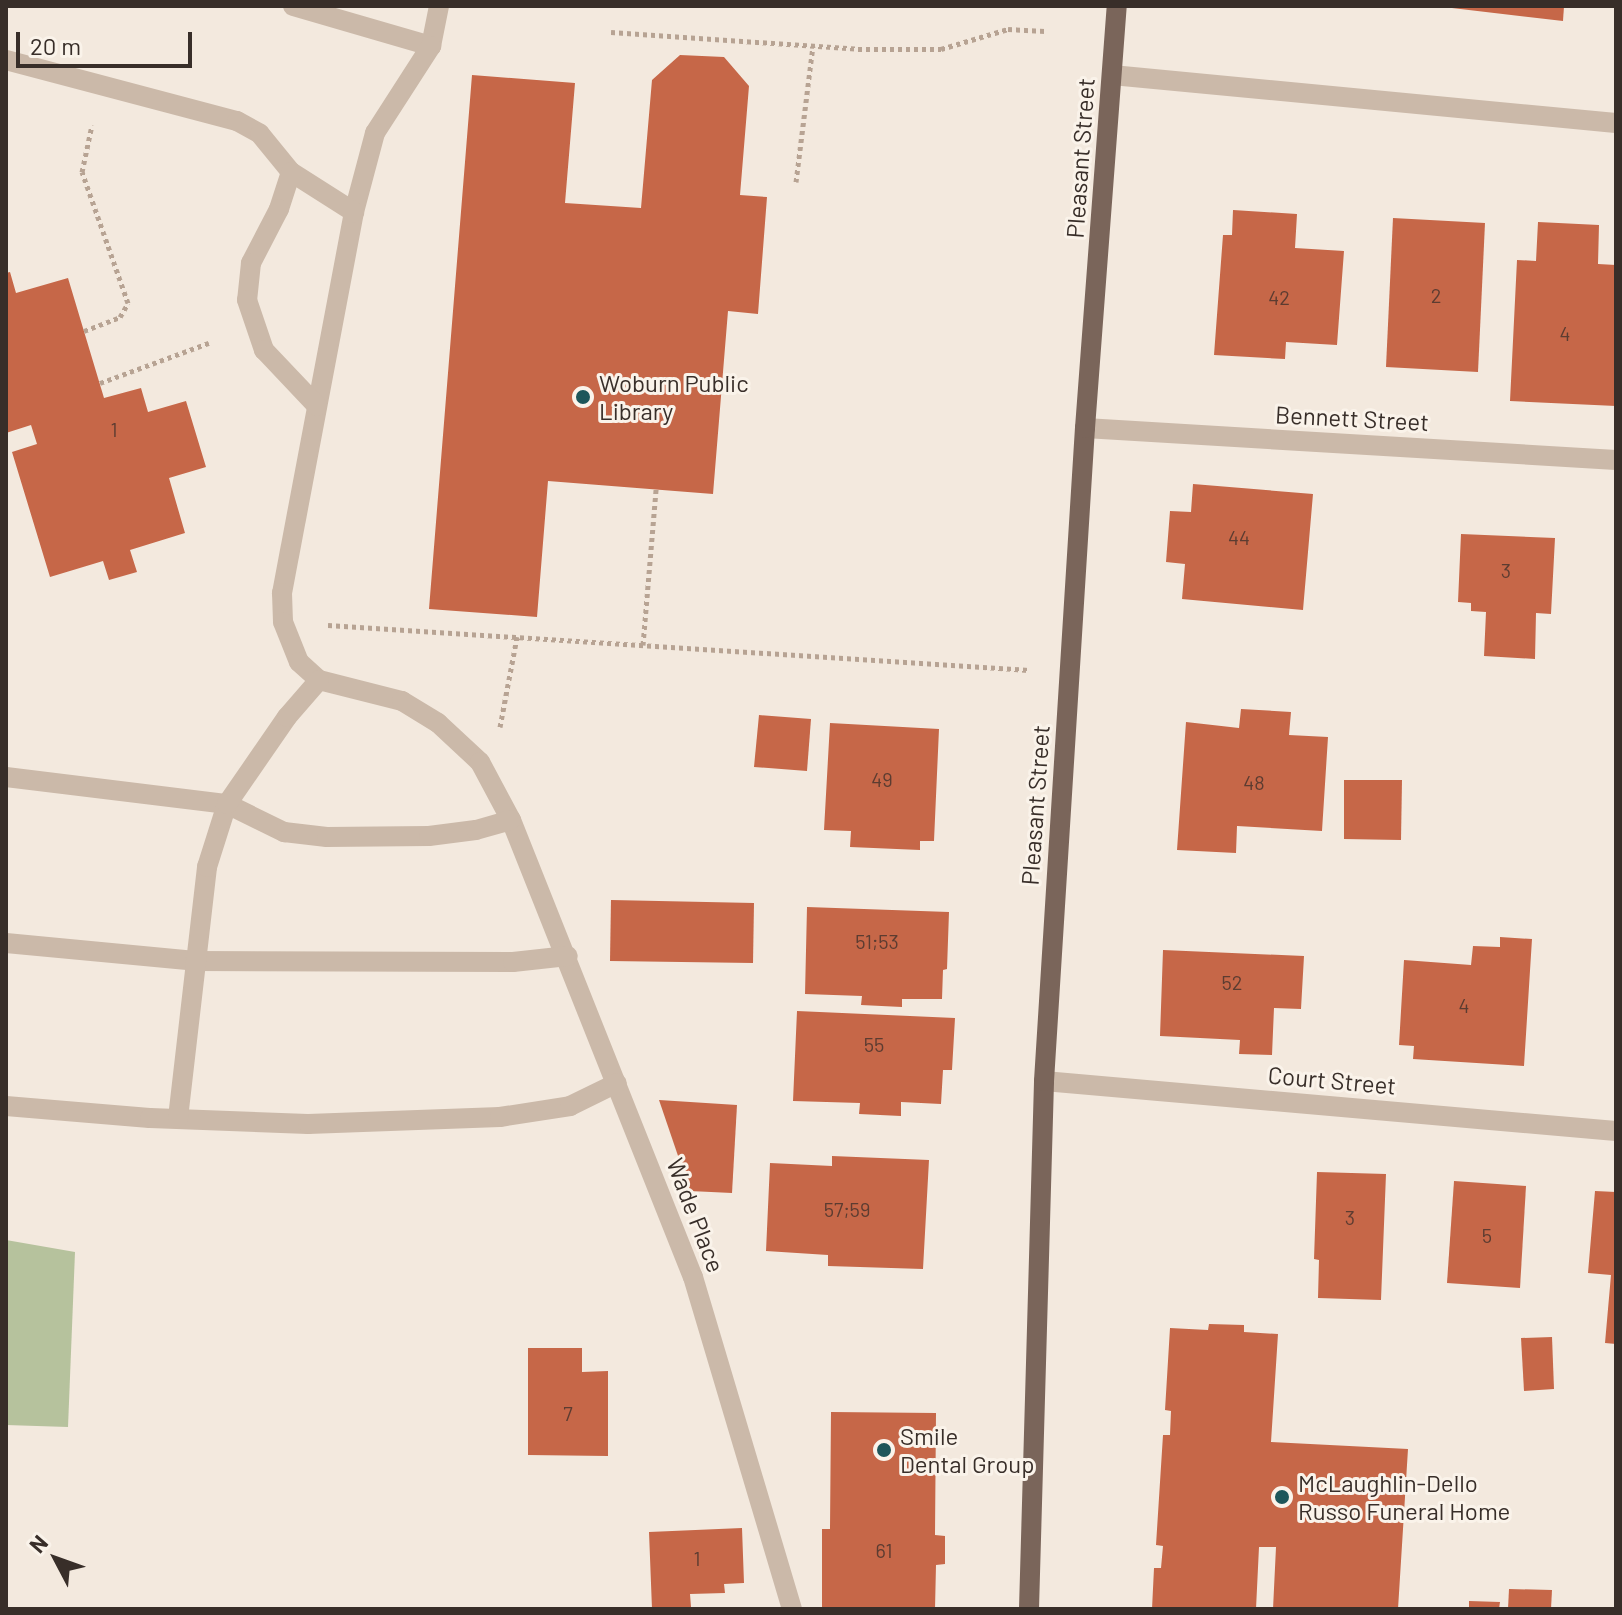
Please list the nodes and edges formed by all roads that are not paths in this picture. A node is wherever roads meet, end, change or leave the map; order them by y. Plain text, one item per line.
1 (293, 6) edge
2 (439, 6) edge
3 (1117, 6) edge
4 (431, 46) junction
5 (6, 60) edge
6 (1112, 75) junction
7 (1616, 123) edge
8 (291, 172) junction
9 (354, 212) junction
10 (317, 406) junction
11 (1085, 428) junction
12 (1616, 460) edge
13 (319, 680) junction
14 (6, 777) edge
15 (227, 804) junction
16 (511, 820) junction
17 (6, 943) edge
18 (568, 956) junction
19 (195, 961) junction
20 (1044, 1081) junction
21 (617, 1083) junction
22 (6, 1106) edge
23 (178, 1118) junction
24 (1616, 1131) edge
25 (792, 1609) edge
26 (1029, 1609) edge

1 - 4 street
2 - 4 street
3 - 6 main road, Pleasant Street
4 - 9 street
5 - 8 street
6 - 7 street
6 - 11 main road, Pleasant Street
8 - 9 street
8 - 10 street
9 - 10 street
10 - 13 street
11 - 12 street, Bennett Street
11 - 20 main road, Pleasant Street
13 - 15 street
13 - 16 street, Wade Place
14 - 15 street
15 - 16 street
15 - 19 street
16 - 18 street, Wade Place
17 - 19 street
18 - 19 street
18 - 21 street, Wade Place
19 - 23 street
20 - 24 street, Court Street
20 - 26 main road, Pleasant Street
21 - 23 street
21 - 25 street, Wade Place
22 - 23 street

